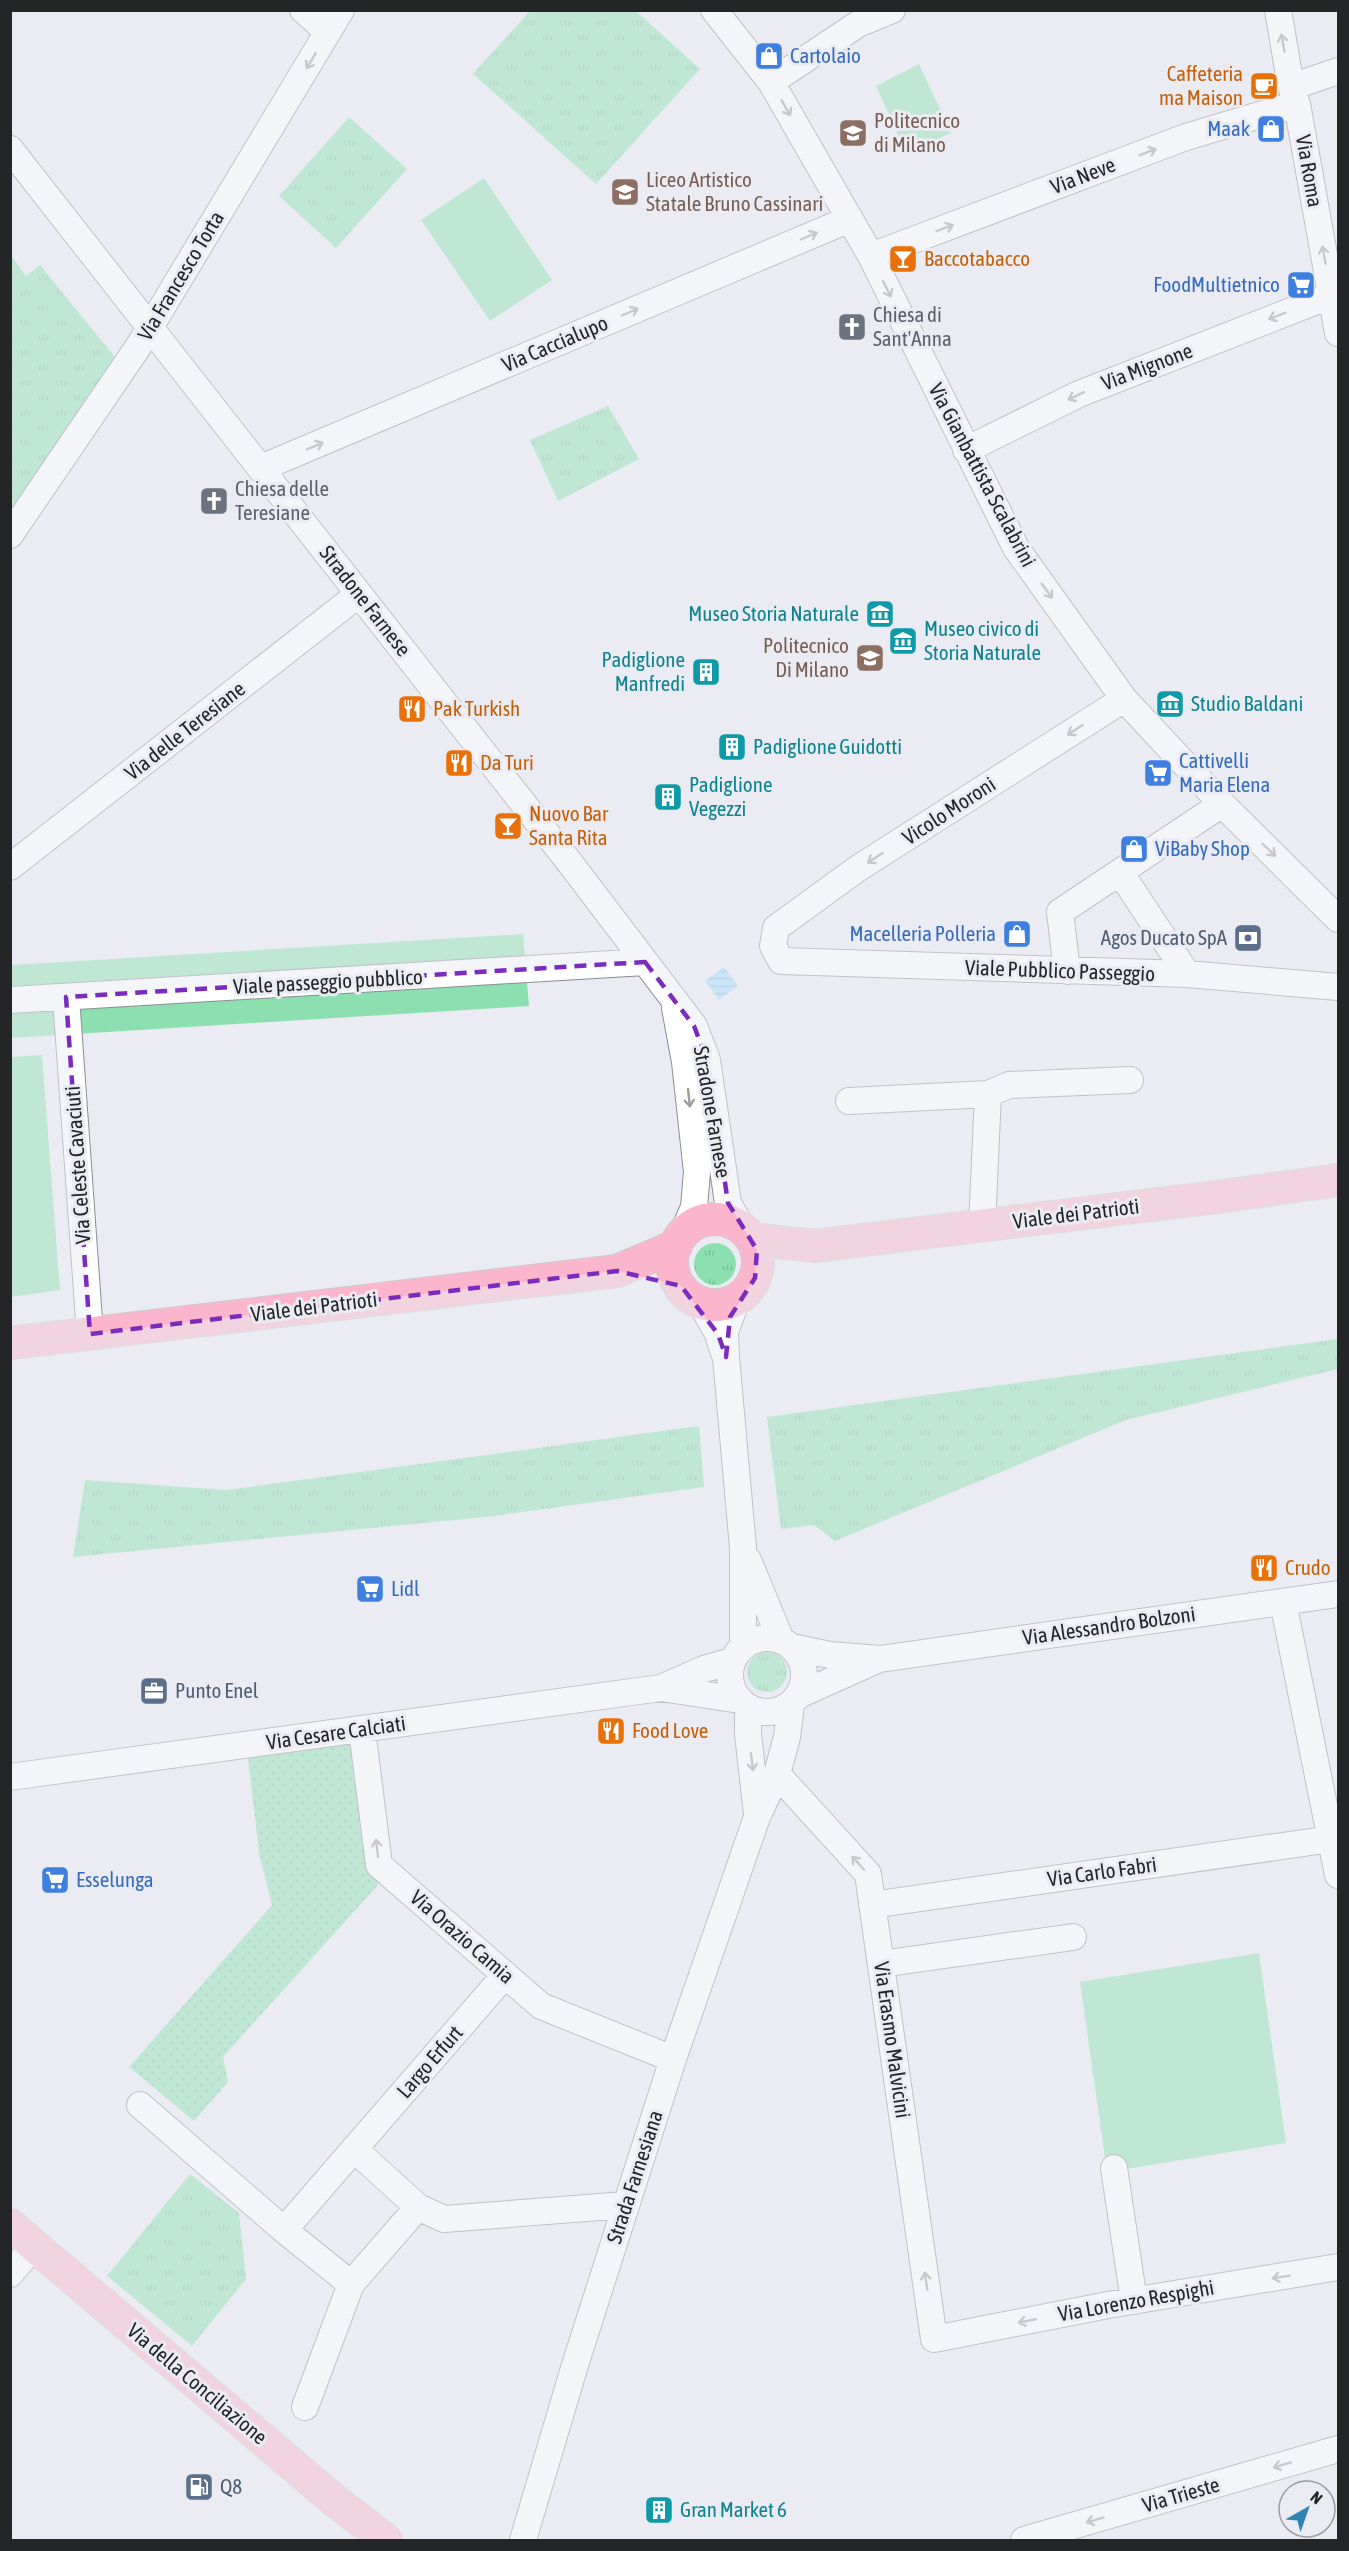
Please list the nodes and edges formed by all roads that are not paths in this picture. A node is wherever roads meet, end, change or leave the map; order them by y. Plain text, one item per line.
1 (303, 10) edge
2 (341, 10) edge
3 (714, 10) edge
4 (892, 10) edge
5 (1278, 10) edge
6 (328, 32) junction
7 (1338, 71) edge
8 (771, 82) junction
9 (1294, 95) junction
10 (10, 149) edge
11 (850, 219) junction
12 (871, 256) junction
13 (1332, 295) junction
14 (150, 327) junction
15 (1338, 333) edge
16 (966, 450) junction
17 (261, 468) junction
18 (10, 536) edge
19 (359, 594) junction
20 (1124, 699) junction
21 (1222, 804) junction
22 (10, 867) edge
23 (1120, 872) junction
24 (1338, 919) edge
25 (781, 961) joint
26 (645, 963) junction
27 (1067, 971) junction
28 (1187, 975) junction
29 (1338, 987) edge
30 (66, 997) junction
31 (673, 999) junction
32 (10, 1000) edge
33 (1130, 1080) dead end
34 (988, 1094) junction
35 (849, 1101) dead end
36 (1336, 1179) edge
37 (982, 1226) junction
38 (747, 1235) junction
39 (679, 1240) junction
40 (814, 1246) junction
41 (617, 1271) junction
42 (756, 1274) junction
43 (690, 1294) junction
44 (737, 1299) junction
45 (90, 1334) junction
46 (10, 1343) edge
47 (726, 1357) junction
48 (743, 1548) junction
49 (1338, 1594) edge
50 (1283, 1602) junction
51 (787, 1644) junction
52 (738, 1653) junction
53 (880, 1659) junction
54 (661, 1688) junction
55 (795, 1699) junction
56 (744, 1704) junction
57 (362, 1730) junction
58 (777, 1774) junction
59 (10, 1777) edge
60 (758, 1817) junction
61 (1331, 1839) junction
62 (1338, 1875) edge
63 (872, 1905) junction
64 (1073, 1937) dead end
65 (881, 1964) junction
66 (505, 1975) junction
67 (673, 2059) junction
68 (140, 2105) dead end
69 (354, 2150) junction
70 (1114, 2168) dead end
71 (626, 2205) junction
72 (418, 2207) junction
73 (10, 2225) edge
74 (284, 2230) junction
75 (20, 2257) edge
76 (1338, 2267) edge
77 (351, 2284) junction
78 (1134, 2301) junction
79 (934, 2339) joint
80 (305, 2408) dead end
81 (1338, 2449) edge
82 (353, 2541) edge
83 (386, 2541) edge
84 (523, 2541) edge
85 (1024, 2541) edge

1 - 6 street
2 - 6 street, Via Francesco Torta
3 - 8 street, Via Gianbattista Scalabrini
4 - 8 street
9 -> 5 street, Via Roma
6 -> 14 street, Via Francesco Torta
7 - 9 street, Via Neve
8 -> 11 street, Via Gianbattista Scalabrini
12 -> 9 street, Via Neve
13 -> 9 street, Via Roma
10 - 14 street, Stradone Farnese
11 - 12 street, Via Gianbattista Scalabrini
17 -> 11 street, Via Caccialupo
12 -> 16 street, Via Gianbattista Scalabrini
13 - 15 street, Via Roma
13 -> 16 street, Via Mignone
14 - 17 street, Stradone Farnese
14 - 18 street, Via Francesco Torta
16 -> 20 street, Via Gianbattista Scalabrini
17 - 19 street, Stradone Farnese
19 - 22 street, Via delle Teresiane
19 - 26 street, Stradone Farnese
20 - 21 street, Via Gianbattista Scalabrini
20 -> 25 street, Vicolo Moroni
21 - 23 street
21 -> 24 street, Via Gianbattista Scalabrini
23 - 27 street
23 - 28 street
25 - 27 street, Viale Pubblico Passeggio
26 - 30 street, Viale passeggio pubblico
26 - 31 street, Stradone Farnese
27 - 28 street, Viale Pubblico Passeggio
28 - 29 street, Viale Pubblico Passeggio
30 - 32 street, Viale passeggio pubblico
30 - 45 street, Via Celeste Cavaciuti
31 - 38 street, Stradone Farnese
31 -> 39 street, Stradone Farnese
33 - 34 street
34 - 35 street
34 - 37 street
36 - 37 main road, Viale dei Patrioti
37 - 40 main road, Viale dei Patrioti
38 - 39 main road
38 - 40 main road, Viale dei Patrioti
38 - 42 main road
39 - 41 main road, Viale dei Patrioti
39 - 43 main road
40 - 42 main road, Viale dei Patrioti
41 - 43 main road, Viale dei Patrioti
41 - 45 main road, Viale dei Patrioti
42 - 44 main road
43 - 44 main road
43 - 47 street
44 - 47 street
45 - 46 main road, Viale dei Patrioti
47 - 48 street
48 - 51 street
48 - 52 street
49 - 50 street, Via Alessandro Bolzoni
50 - 53 street, Via Alessandro Bolzoni
50 - 61 street
51 - 52 street
51 - 53 street, Via Alessandro Bolzoni
51 - 55 street
52 - 54 street, Via Cesare Calciati
52 - 56 street
53 - 55 street, Via Alessandro Bolzoni
54 - 56 street, Via Cesare Calciati
54 - 57 street, Via Cesare Calciati
55 - 56 street
55 - 58 street, Strada Farnesiana
56 -> 60 street, Strada Farnesiana
57 - 59 street, Via Cesare Calciati
66 -> 57 street, Via Orazio Camia
58 - 60 street, Strada Farnesiana
63 -> 58 street, Via Erasmo Malvicini
60 - 67 street, Strada Farnesiana
61 - 62 street
61 - 63 street, Via Carlo Fabri
63 - 65 street, Via Erasmo Malvicini
64 - 65 street
79 -> 65 street, Via Erasmo Malvicini
66 - 67 street, Via Orazio Camia
66 - 69 street, Largo Erfurt
67 - 71 street, Strada Farnesiana
68 - 74 street
69 - 72 street
69 - 74 street, Largo Erfurt
70 - 78 street
71 - 72 street
71 - 84 street, Strada Farnesiana
72 - 77 street
73 - 75 main road, Via della Conciliazione
74 - 77 street
75 - 82 main road, Via della Conciliazione
75 - 83 main road, Via della Conciliazione
76 -> 78 street, Via Lorenzo Respighi
77 - 80 street
78 -> 79 street, Via Lorenzo Respighi
81 -> 85 street, Via Trieste

